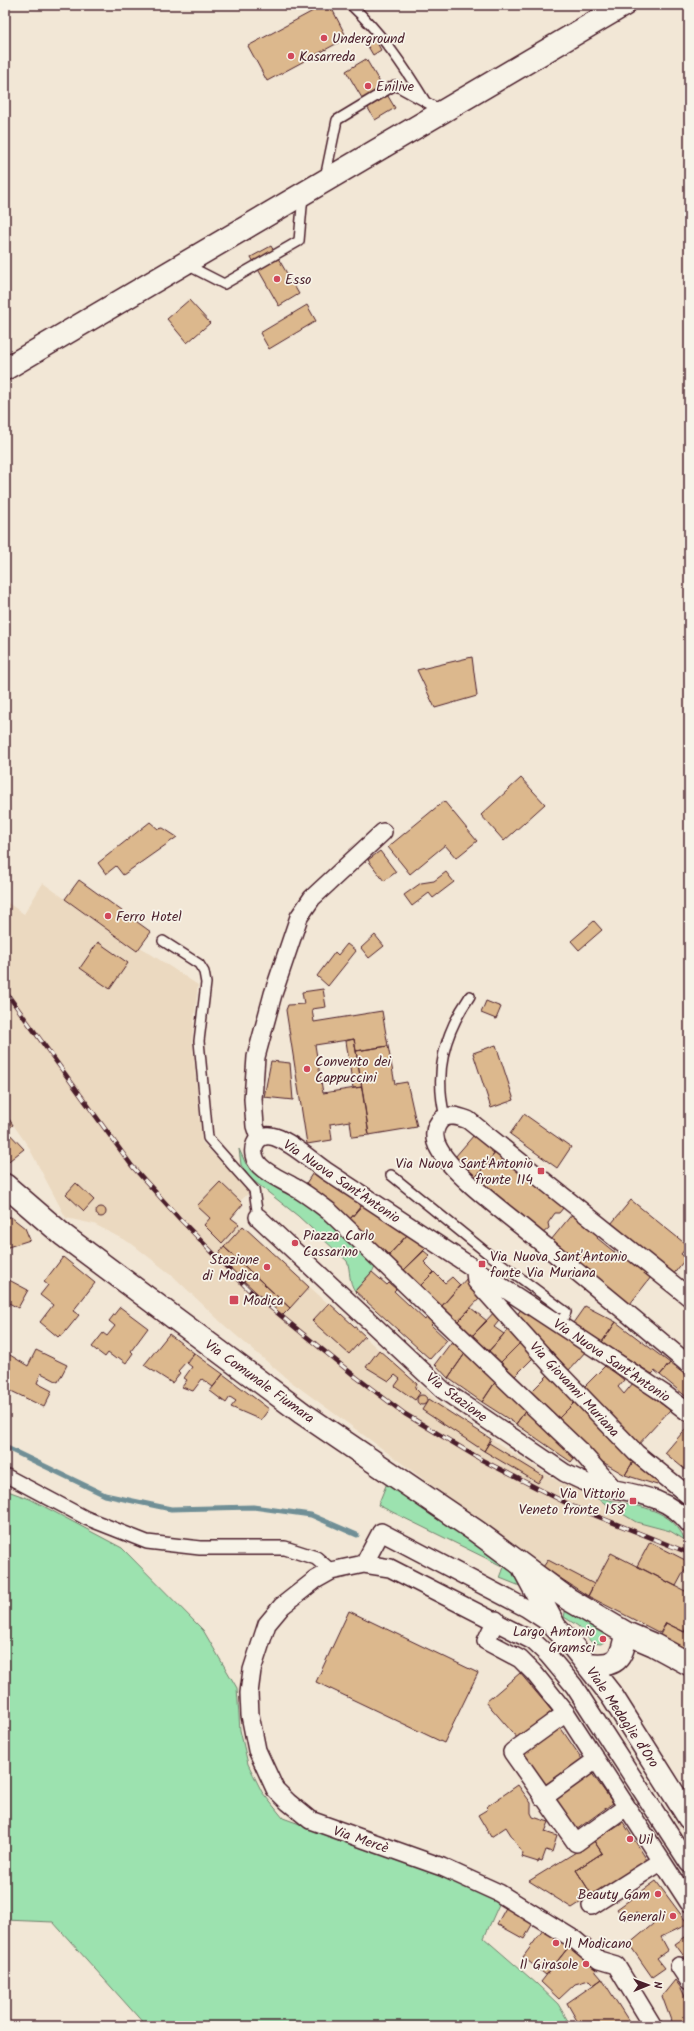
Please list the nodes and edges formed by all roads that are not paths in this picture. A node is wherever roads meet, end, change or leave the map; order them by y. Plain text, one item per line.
1 (351, 5) edge
2 (624, 5) edge
3 (435, 107) junction
4 (325, 181) junction
5 (304, 194) junction
6 (184, 264) junction
7 (5, 370) edge
8 (383, 832) dead end
9 (163, 941) dead end
10 (470, 996) dead end
11 (445, 1117) junction
12 (259, 1138) junction
13 (391, 1175) dead end
14 (5, 1185) edge
15 (258, 1217) joint
16 (474, 1270) junction
17 (689, 1296) edge
18 (560, 1325) junction
19 (689, 1366) edge
20 (689, 1413) edge
21 (5, 1475) edge
22 (613, 1488) junction
23 (689, 1496) edge
24 (689, 1524) edge
25 (364, 1564) junction
26 (523, 1566) joint
27 (332, 1571) junction
28 (553, 1611) junction
29 (496, 1620) junction
30 (626, 1633) junction
31 (533, 1641) junction
32 (588, 1664) junction
33 (689, 1664) edge
34 (566, 1713) junction
35 (596, 1760) junction
36 (544, 1798) junction
37 (626, 1807) junction
38 (689, 1818) edge
39 (662, 1861) junction
40 (689, 1864) edge
41 (689, 1903) edge
42 (591, 1906) dead end
43 (679, 1966) dead end
44 (689, 1981) edge
45 (653, 2026) edge

1 - 3 lane
2 - 3 street
3 - 4 street
3 - 4 lane
4 - 5 street
5 - 6 street
5 - 6 lane
6 - 7 street
8 - 12 street
9 - 15 lane
10 - 11 lane
11 - 17 street
11 - 19 street
12 - 16 street, Via Nuova Sant'Antonio
12 - 22 street
13 - 18 lane
14 - 26 street, Via Comunale Fiumara
15 - 22 street, Via Stazione
16 - 18 street, Via Nuova Sant'Antonio
16 - 23 street, Via Giovanni Muriana
18 - 20 street, Via Nuova Sant'Antonio
21 - 27 street
22 - 24 street, Via Stazione
25 - 27 street, Via Mercè
25 - 28 street
25 - 29 street
26 - 28 street, Viale Medaglie d'Oro
27 - 45 street, Via Mercè
28 - 30 street
28 - 31 street
28 - 32 street, Viale Medaglie d'Oro
29 - 31 street
29 - 34 street
30 - 32 street
30 - 33 street
31 - 40 street
32 - 38 street, Viale Medaglie d'Oro
34 - 35 street
34 - 36 street
35 - 36 street
35 - 37 street
36 - 37 street
37 - 39 street
39 - 41 street
39 - 42 street
43 - 44 street

